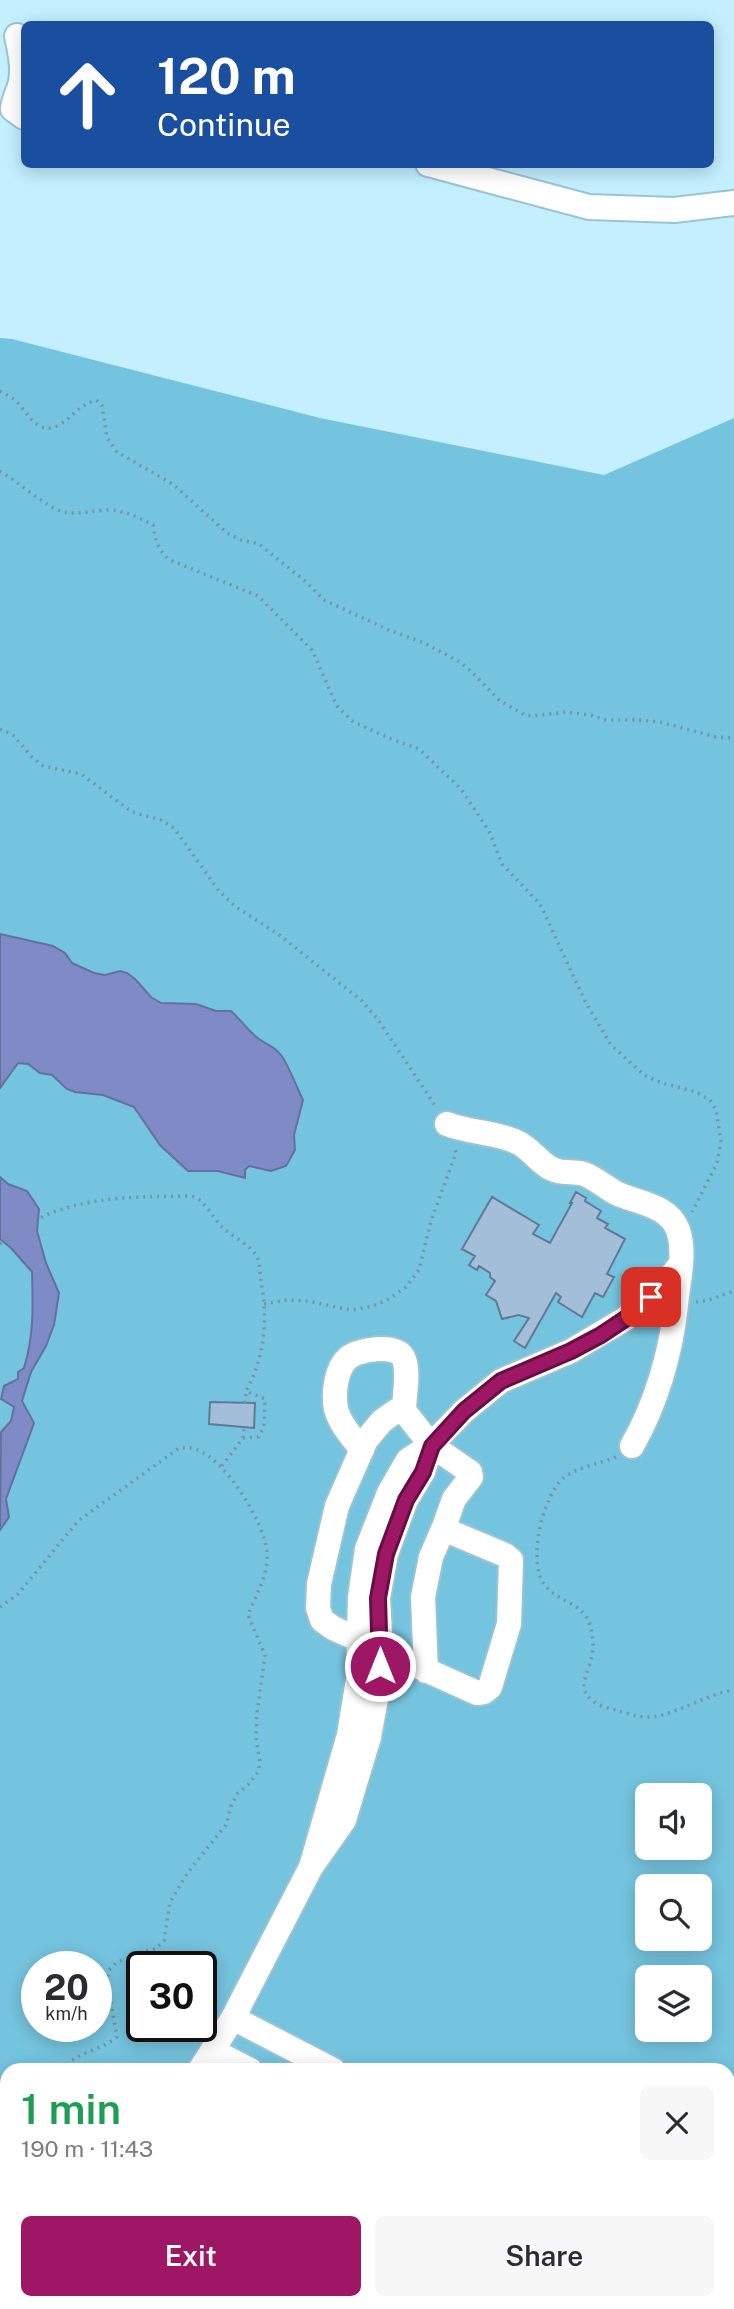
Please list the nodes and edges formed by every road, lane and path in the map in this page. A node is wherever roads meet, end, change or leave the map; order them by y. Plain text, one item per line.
1 (14, 34) edge
2 (21, 60) edge
3 (21, 85) edge
4 (21, 115) edge
5 (443, 168) edge
6 (734, 203) edge
7 (0, 391) edge
8 (0, 471) edge
9 (0, 729) edge
10 (734, 738) edge
11 (447, 1124) junction
12 (678, 1231) junction
13 (0, 1244) edge
14 (680, 1265) junction
15 (734, 1291) edge
16 (676, 1301) junction
17 (264, 1304) junction
18 (246, 1391) junction
19 (245, 1403) dead end
20 (404, 1410) junction
21 (244, 1427) dead end
22 (243, 1438) junction
23 (432, 1446) junction
24 (632, 1447) joint
25 (362, 1450) junction
26 (222, 1466) junction
27 (444, 1527) junction
28 (0, 1607) edge
29 (370, 1646) junction
30 (426, 1671) junction
31 (734, 1690) edge
32 (233, 2018) junction
33 (207, 2061) edge
34 (67, 2063) edge
35 (320, 2063) edge

1 - 2 street
3 - 4 street
5 - 6 street
7 - 10 path
8 - 12 path
9 - 11 path
11 - 12 street
11 - 17 path
12 - 14 street
13 - 17 path
14 - 16 street
14 - 23 street
15 - 16 path
16 - 24 street
17 - 18 path
18 - 19 path
18 - 22 path
20 - 23 street
20 - 25 street
20 - 25 street
21 - 22 path
22 - 26 path
23 - 27 street
23 - 29 street
24 - 31 path
25 - 29 street
26 - 28 path
26 - 34 path
27 - 30 street
27 - 30 street
29 - 30 street
29 - 32 street
32 - 33 street
32 - 35 street

